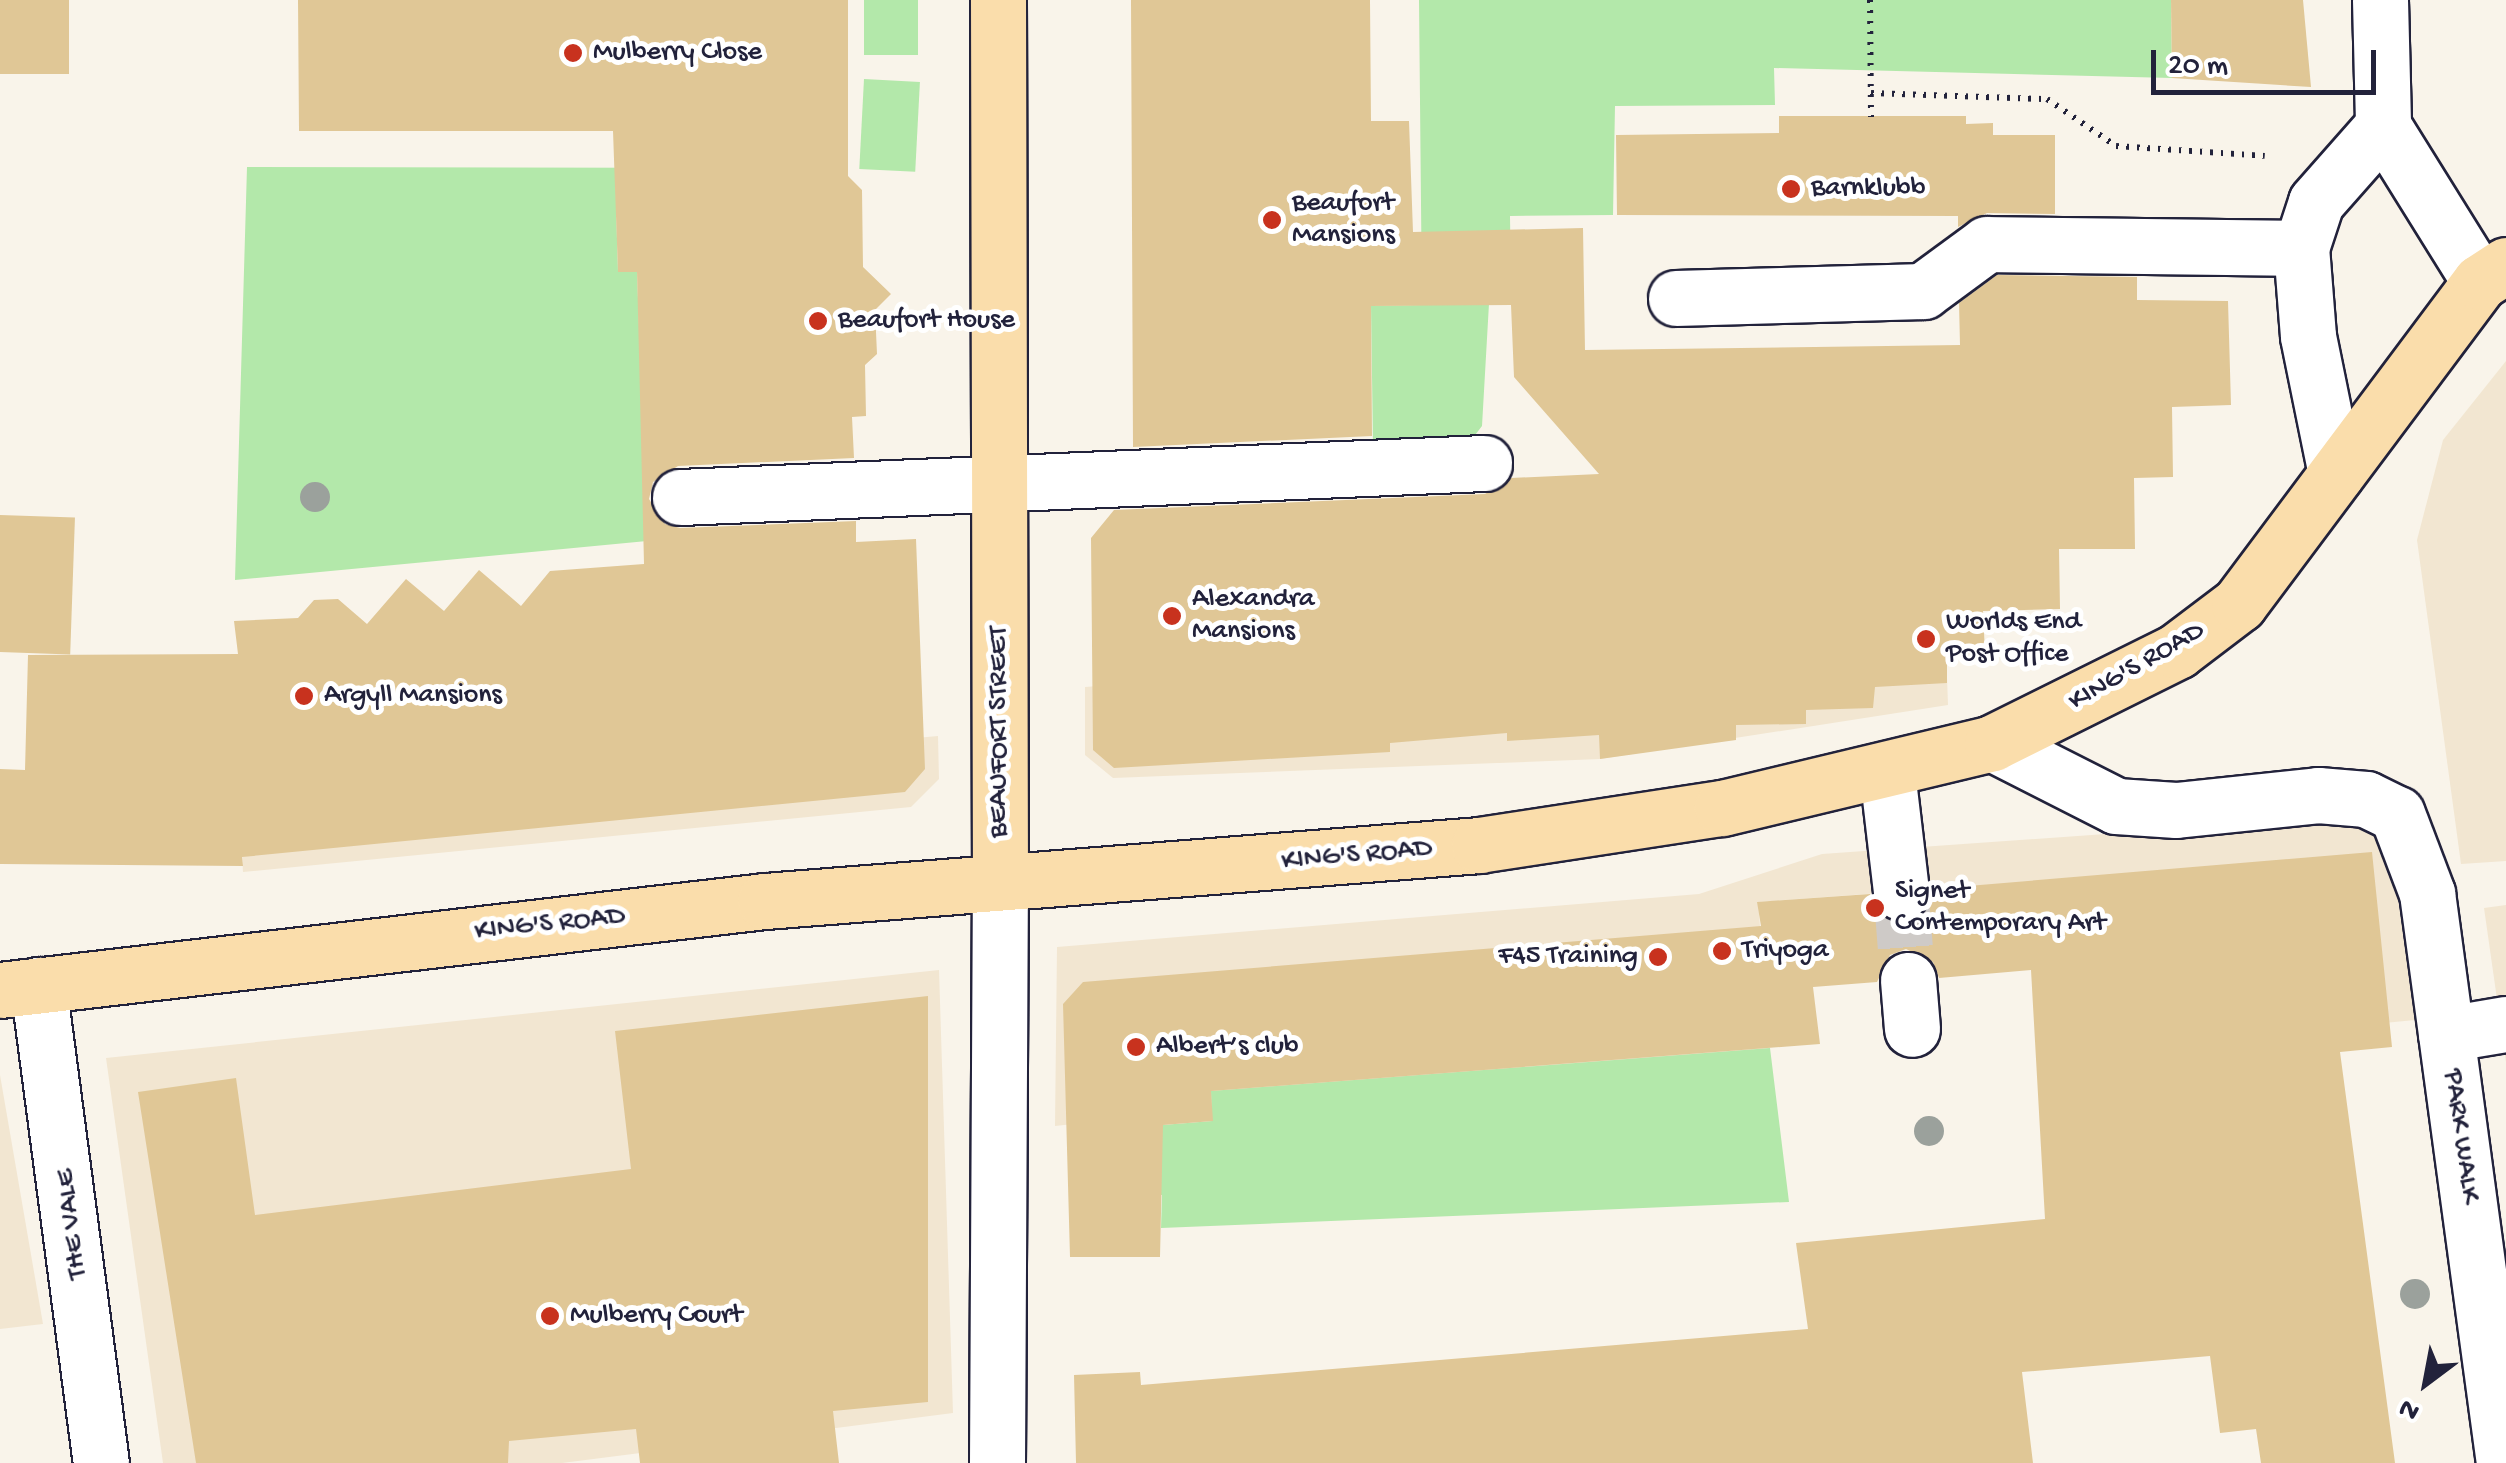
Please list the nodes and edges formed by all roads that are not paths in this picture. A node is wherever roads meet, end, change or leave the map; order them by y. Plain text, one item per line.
1 (998, 0) edge
2 (2380, 0) edge
3 (2383, 126) junction
4 (2301, 248) junction
5 (2493, 274) edge
6 (1676, 298) dead end
7 (1484, 463) dead end
8 (2336, 474) junction
9 (996, 488) junction
10 (680, 497) dead end
11 (1992, 742) junction
12 (1887, 772) junction
13 (1000, 879) junction
14 (1902, 892) tunnel mouth
15 (19, 987) edge
16 (2506, 1024) edge
17 (2446, 1034) junction
18 (101, 1463) edge
19 (997, 1463) edge
20 (2504, 1463) edge

1 - 9 main road, BEAUFORT STREET
2 - 3 street
3 - 4 street
3 - 5 street
4 - 6 street
4 - 8 street
5 - 8 main road, KING'S ROAD
7 - 9 street
8 - 11 main road, KING'S ROAD
9 - 10 street
9 - 13 main road, BEAUFORT STREET
11 - 12 main road, KING'S ROAD
11 - 17 street, PARK WALK
12 - 13 main road, KING'S ROAD
12 - 14 street
13 - 15 main road, KING'S ROAD
13 - 19 street, BEAUFORT STREET
15 - 18 street, THE VALE
16 - 17 street
17 - 20 street, PARK WALK

